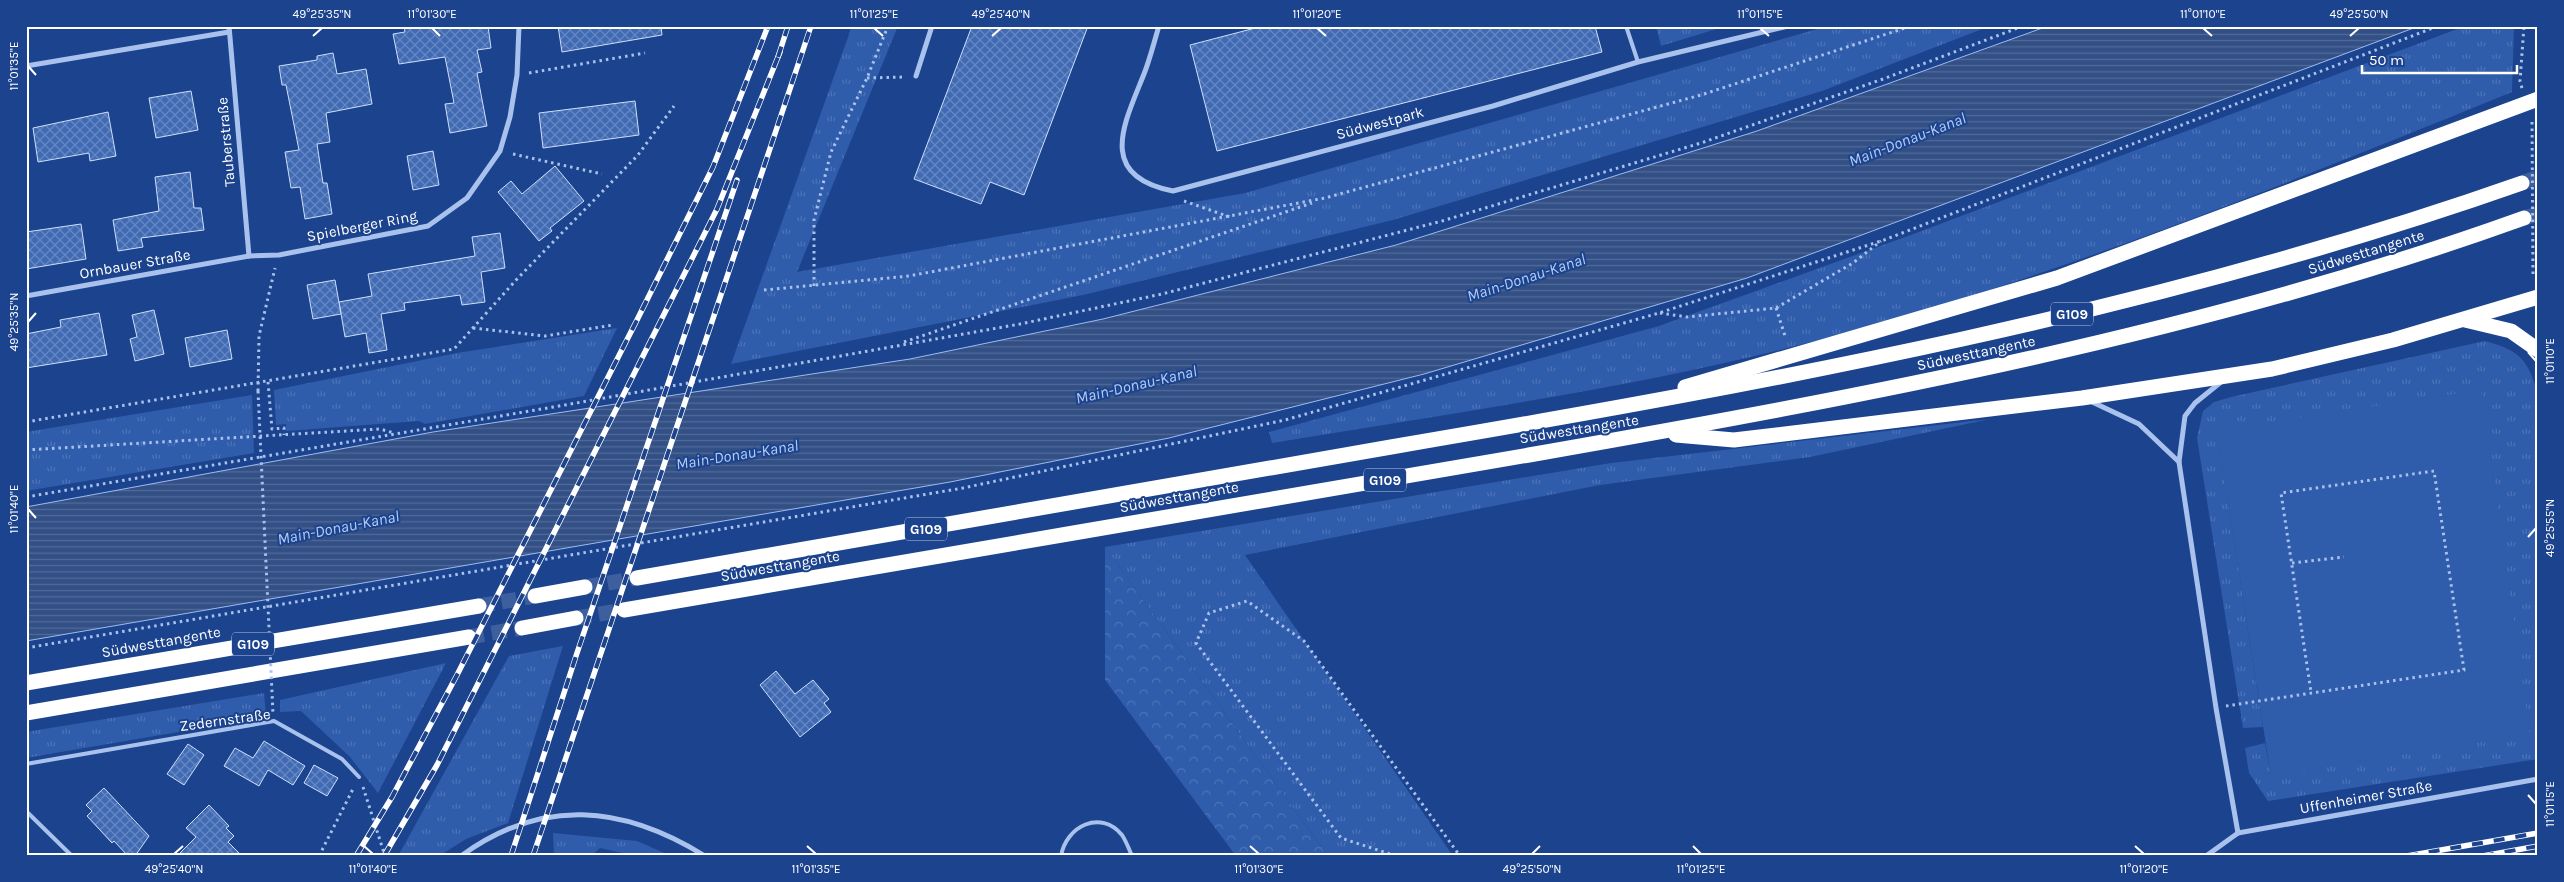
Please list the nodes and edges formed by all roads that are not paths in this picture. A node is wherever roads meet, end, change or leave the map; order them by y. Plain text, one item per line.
1 (519, 26) edge
2 (932, 26) edge
3 (1159, 26) edge
4 (1626, 26) edge
5 (1788, 26) edge
6 (229, 29) edge
7 (1638, 62) junction
8 (26, 66) edge
9 (916, 76) road end
10 (2538, 99) edge
11 (2522, 183) tunnel mouth
12 (2524, 218) tunnel mouth
13 (249, 256) junction
14 (26, 296) edge
15 (2538, 297) edge
16 (2464, 320) junction
17 (2538, 350) edge
18 (2228, 376) junction
19 (2082, 398) junction
20 (1612, 410) junction
21 (1657, 434) junction
22 (2179, 462) junction
23 (637, 578) tunnel mouth
24 (585, 587) tunnel mouth
25 (535, 596) tunnel mouth
26 (479, 606) tunnel mouth
27 (624, 610) tunnel mouth
28 (576, 618) tunnel mouth
29 (522, 628) tunnel mouth
30 (469, 637) tunnel mouth
31 (26, 683) edge
32 (26, 713) edge
33 (26, 764) edge
34 (359, 777) road end
35 (2538, 779) edge
36 (26, 810) edge
37 (2238, 833) junction
38 (72, 856) edge
39 (461, 856) edge
40 (705, 856) edge
41 (1061, 856) edge
42 (1132, 856) edge
43 (2206, 856) edge

1 - 13 street, Spielberger Ring
2 - 9 street
3 - 7 street, Südwestpark
4 - 7 lane
5 - 7 street, Südwestpark
6 - 8 street
6 - 13 street, Tauberstraße
10 - 20 highway
11 - 20 highway, Südwesttangente / G109
12 - 21 highway, Südwesttangente / G109
13 - 14 street, Ornbauer Straße
15 - 16 highway
16 - 17 highway
16 - 18 highway
18 - 19 highway
18 - 22 street
19 - 21 highway
19 - 22 street
20 - 23 highway, Südwesttangente / G109
21 - 27 highway, Südwesttangente / G109
22 - 37 street
24 - 25 highway
26 - 31 highway, Südwesttangente / G109
28 - 29 highway
30 - 32 highway, G109
33 - 34 lane, Zedernstraße
35 - 37 street, Uffenheimer Straße
36 - 38 lane
37 - 43 street, Uffenheimer Straße
39 - 40 street
41 - 42 lane

